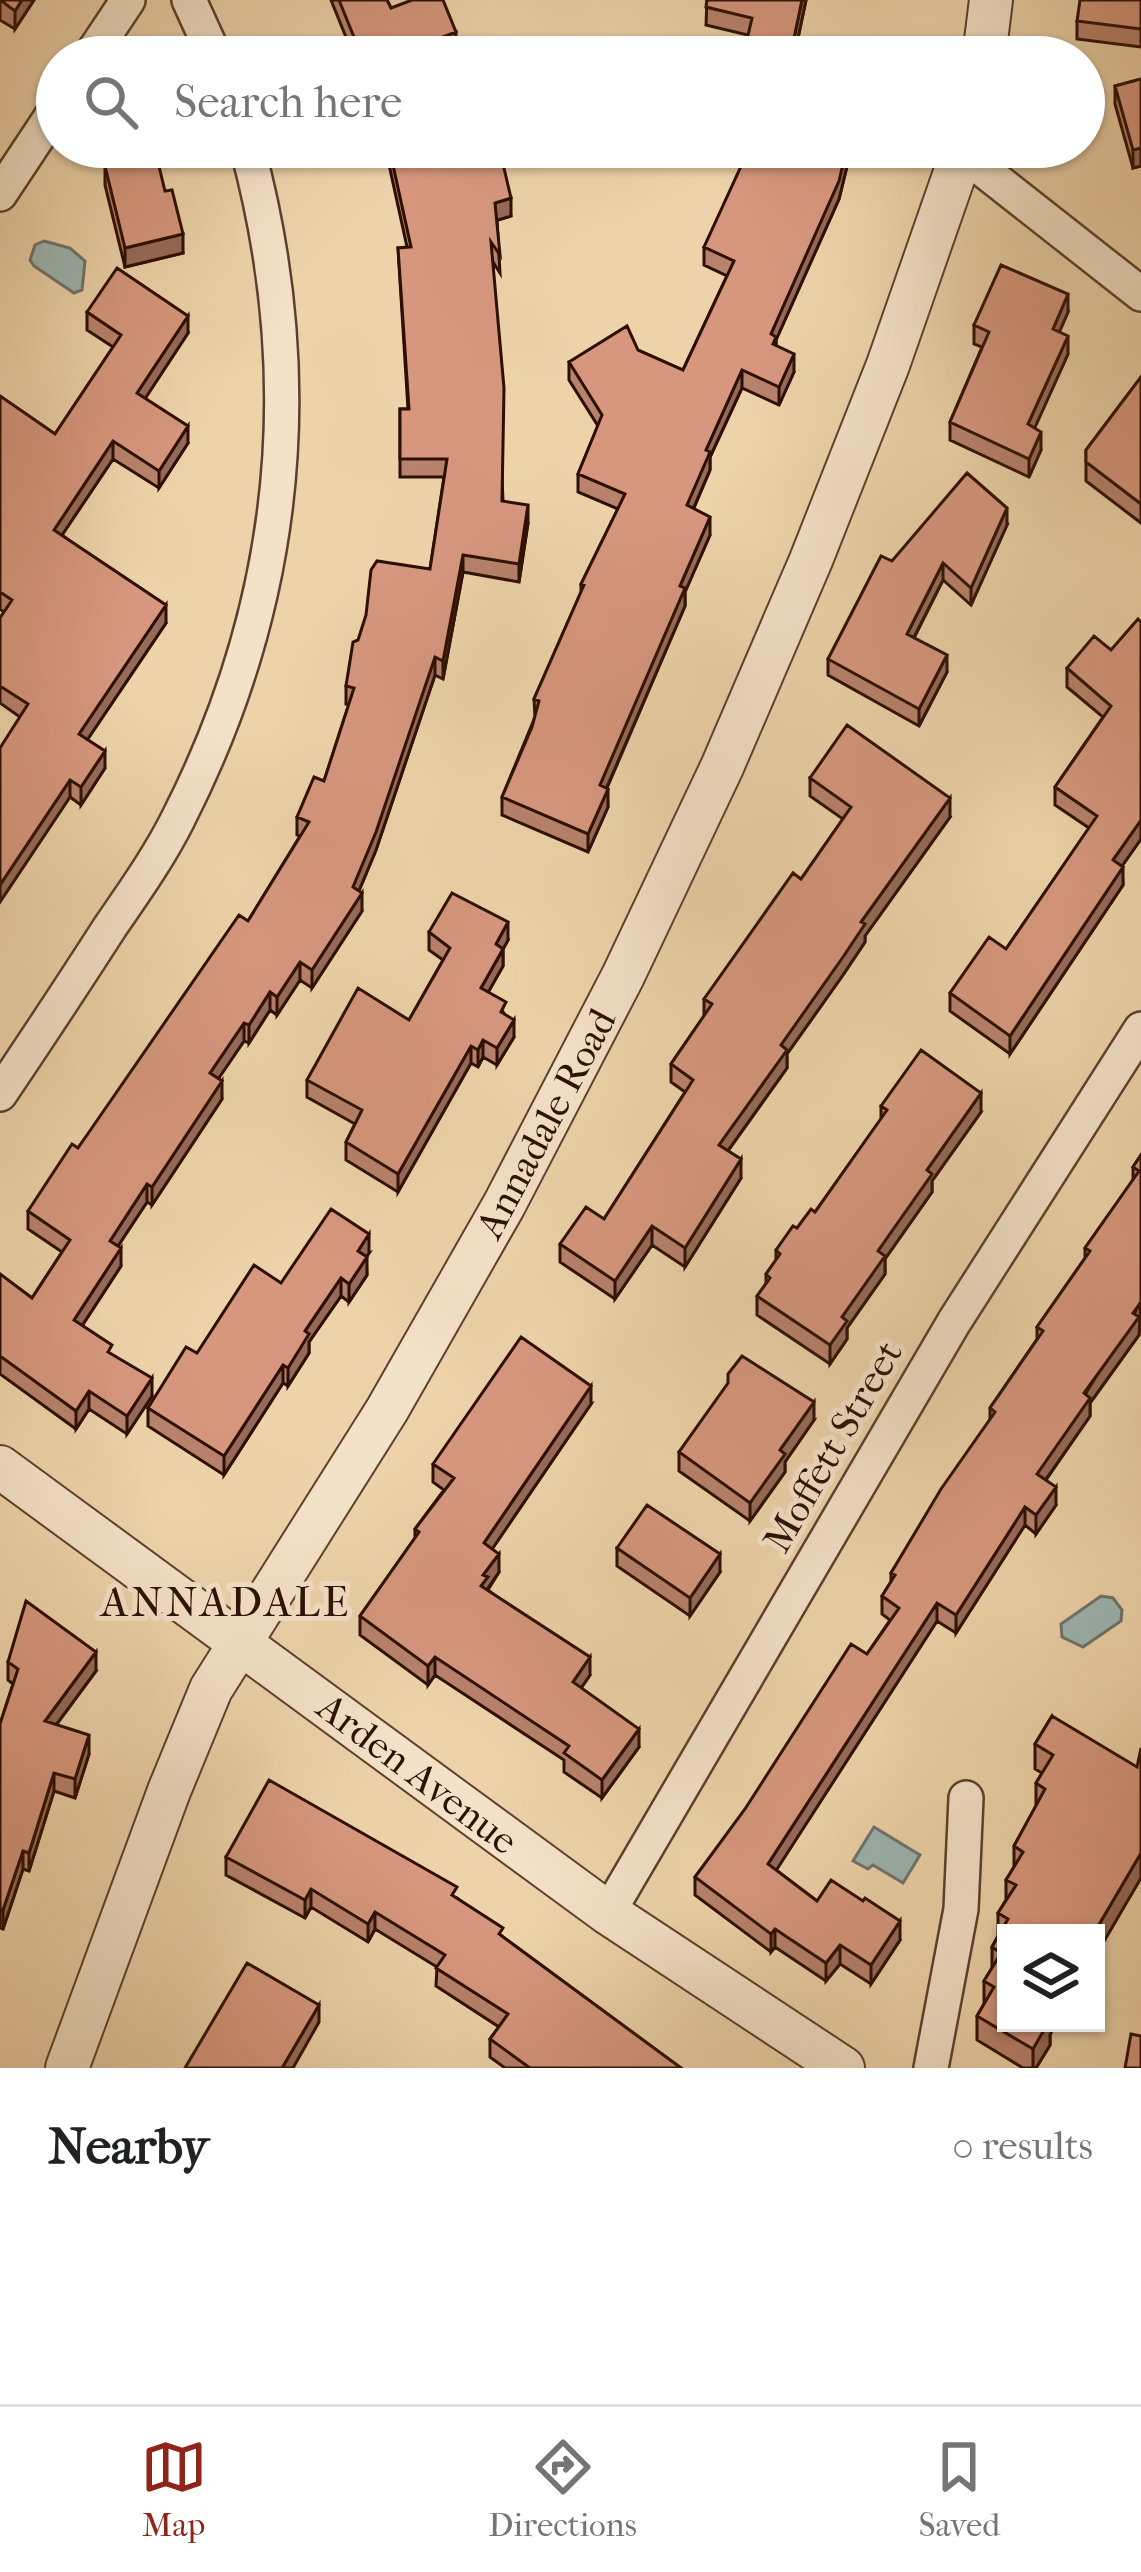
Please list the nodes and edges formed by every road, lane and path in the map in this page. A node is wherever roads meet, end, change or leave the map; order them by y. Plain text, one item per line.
1 (128, 0) edge
2 (189, 0) edge
3 (991, 0) edge
4 (105, 36) edge
5 (205, 36) edge
6 (987, 36) edge
7 (36, 140) edge
8 (253, 168) edge
9 (957, 168) edge
10 (985, 168) edge
11 (0, 194) edge
12 (1141, 295) edge
13 (1141, 1029) edge
14 (0, 1094) edge
15 (0, 1468) edge
16 (240, 1640) junction
17 (966, 1798) dead end
18 (608, 1913) junction
19 (67, 2068) edge
20 (843, 2068) edge
21 (931, 2068) edge

1 - 4 street
2 - 5 street
3 - 6 street
7 - 11 street
8 - 14 street
9 - 16 street, Annadale Road
10 - 12 street
13 - 18 street, Moffett Street
15 - 16 street, Arden Avenue
16 - 18 street, Arden Avenue
16 - 19 street, Annadale Road
17 - 21 street
18 - 20 street, Arden Avenue

